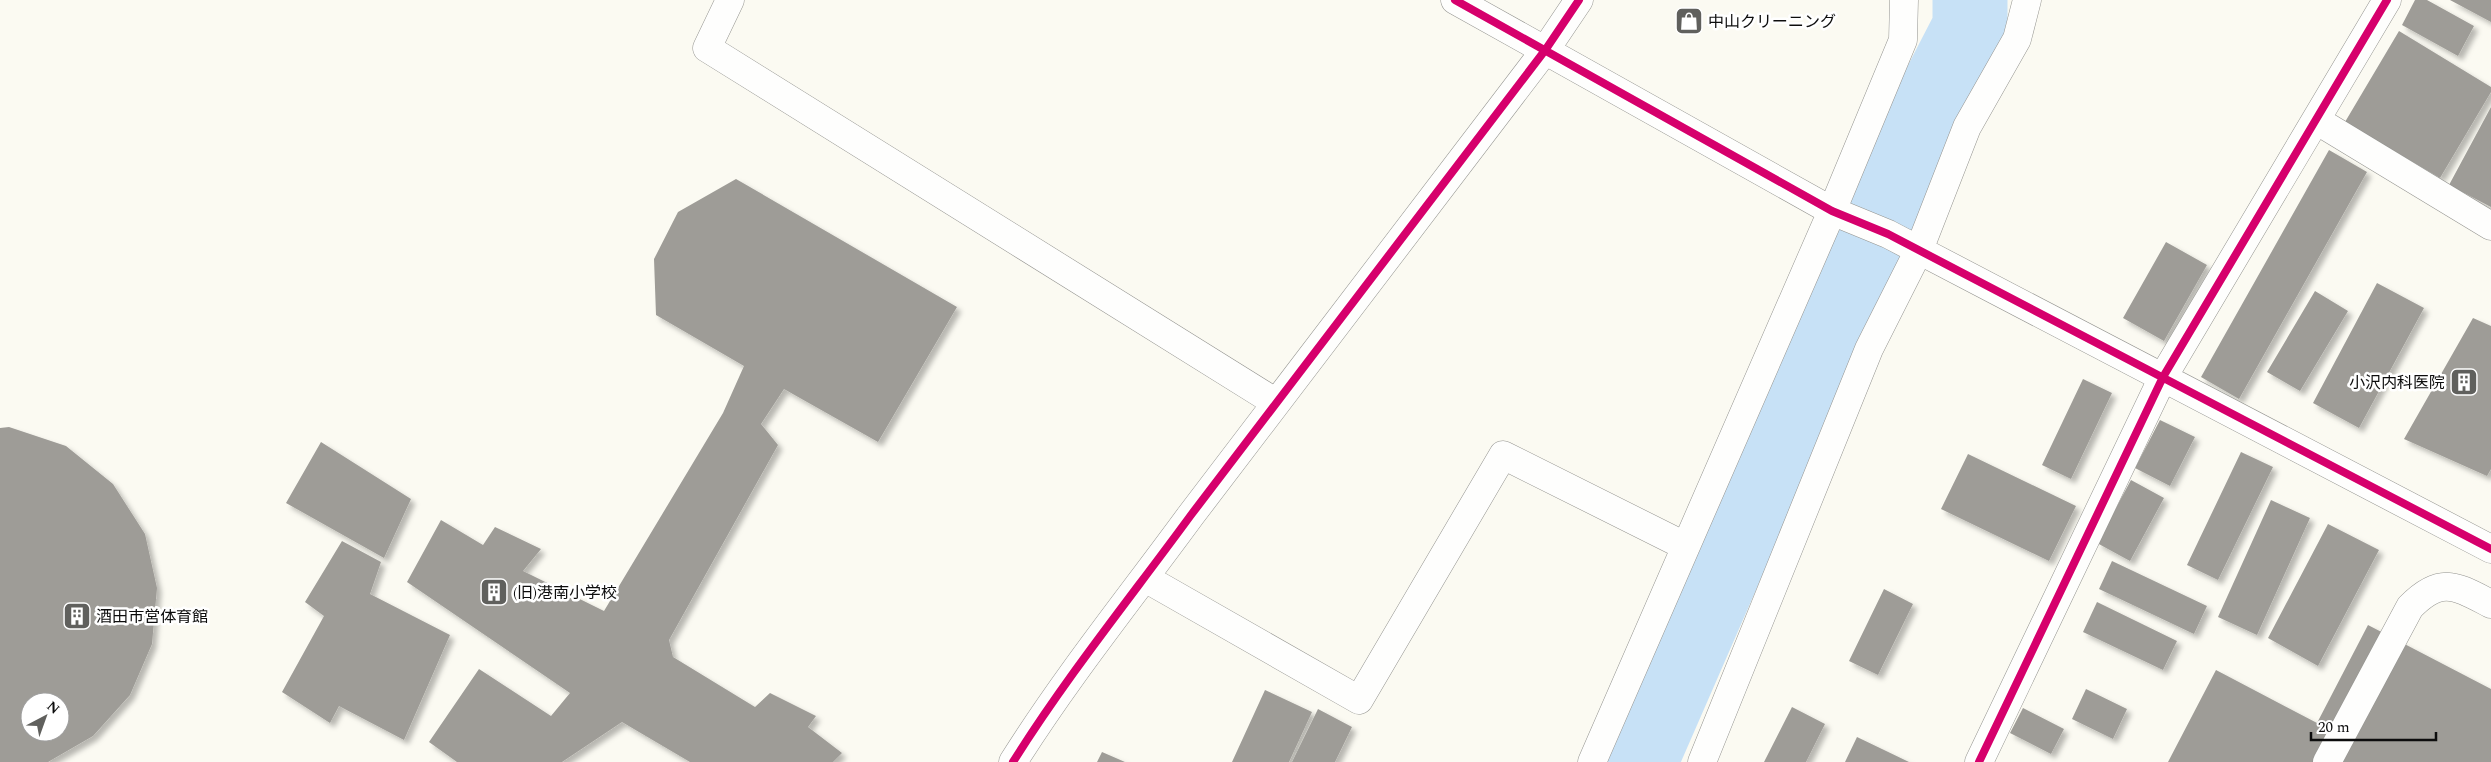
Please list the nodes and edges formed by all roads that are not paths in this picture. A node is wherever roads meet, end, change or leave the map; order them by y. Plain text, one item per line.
1 (730, 0) edge
2 (1455, 0) edge
3 (1579, 0) edge
4 (1904, 0) edge
5 (2027, 0) edge
6 (2387, 0) edge
7 (1546, 49) junction
8 (2316, 120) junction
9 (1832, 211) junction
10 (2491, 226) edge
11 (1919, 250) junction
12 (2164, 377) junction
13 (1275, 402) junction
14 (1685, 546) junction
15 (2491, 549) edge
16 (1145, 578) junction
17 (2491, 604) edge
18 (1013, 762) edge
19 (1592, 762) edge
20 (1702, 762) edge
21 (1979, 762) edge
22 (2327, 762) edge

1 - 13 street
2 - 7 street
3 - 7 street
4 - 9 street
5 - 11 street
6 - 8 street
7 - 9 street
7 - 13 street
8 - 10 street
8 - 12 street
9 - 11 street
9 - 14 street
11 - 12 street
11 - 20 street
12 - 15 street
12 - 21 street
13 - 16 street
14 - 16 street
14 - 19 street
16 - 18 street
17 - 22 street

